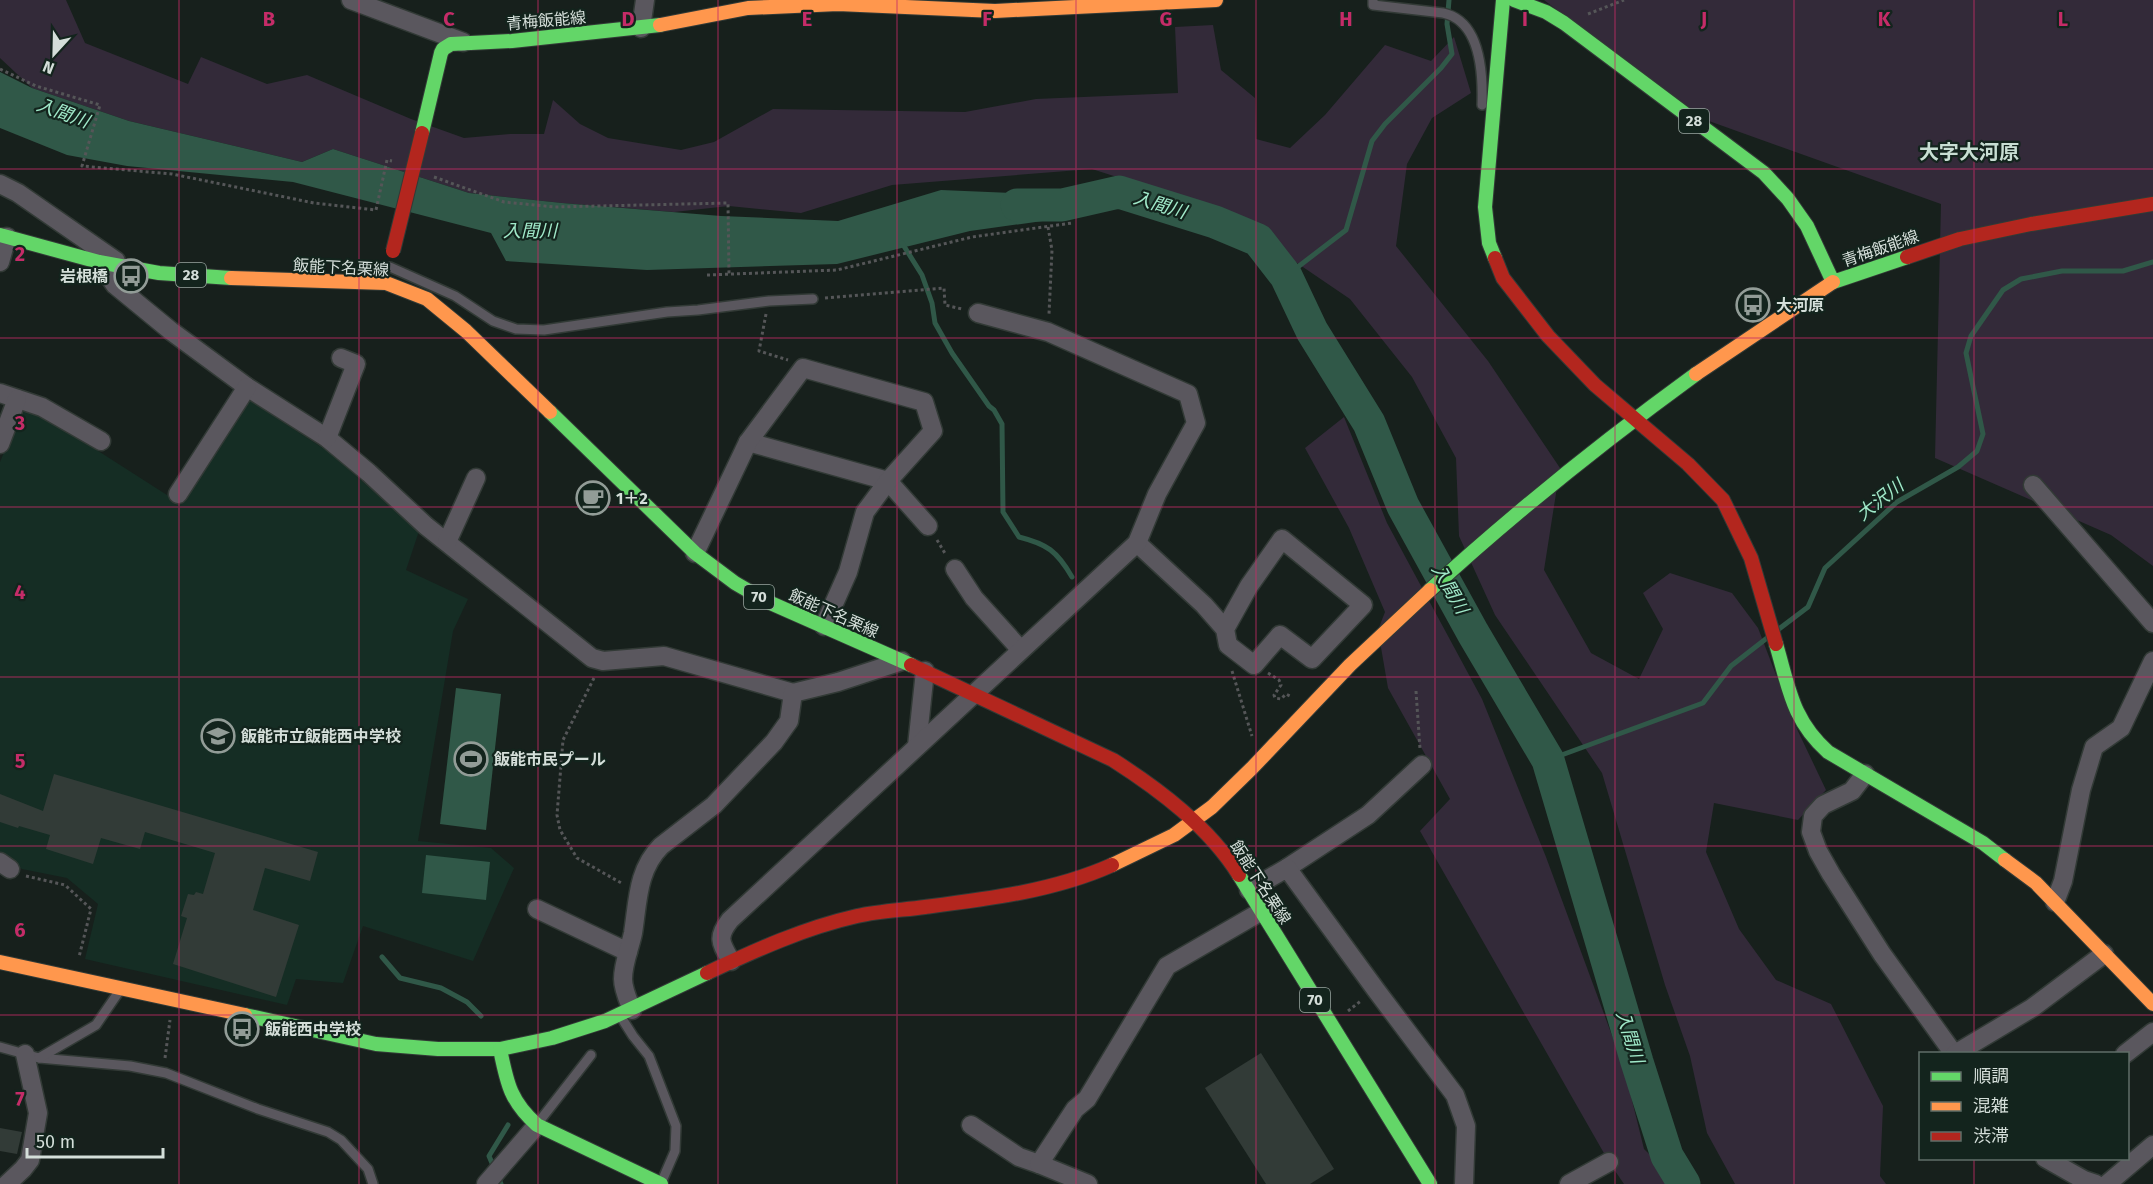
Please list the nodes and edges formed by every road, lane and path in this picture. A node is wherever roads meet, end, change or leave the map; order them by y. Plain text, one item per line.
1 (351, 0) edge
2 (645, 0) edge
3 (1216, 0) edge
4 (1373, 0) edge
5 (1503, 0) edge
6 (1514, 0) edge
7 (1624, 0) edge
8 (838, 2) edge
9 (1564, 23) junction
10 (641, 28) junction
11 (465, 43) junction
12 (0, 69) edge
13 (1482, 113) dead end
14 (1481, 136) dead end
15 (1491, 149) junction
16 (398, 164) dead end
17 (429, 175) dead end
18 (0, 184) edge
19 (2153, 204) edge
20 (1072, 223) dead end
21 (1048, 226) junction
22 (3, 236) edge
23 (0, 262) edge
24 (99, 262) junction
25 (124, 267) junction
26 (390, 267) junction
27 (729, 274) junction
28 (707, 275) dead end
29 (1833, 282) junction
30 (386, 284) junction
31 (813, 299) joint
32 (769, 301) junction
33 (978, 313) joint
34 (1048, 332) junction
35 (767, 354) dead end
36 (341, 358) dead end
37 (247, 387) junction
38 (9, 396) edge
39 (1633, 419) junction
40 (327, 438) junction
41 (101, 441) dead end
42 (748, 442) junction
43 (0, 444) edge
44 (476, 478) dead end
45 (888, 481) junction
46 (2033, 485) dead end
47 (178, 495) dead end
48 (928, 526) joint
49 (447, 542) junction
50 (1137, 543) junction
51 (695, 553) junction
52 (955, 569) joint
53 (2153, 623) edge
54 (824, 626) junction
55 (1227, 637) junction
56 (1020, 649) junction
57 (603, 661) junction
58 (902, 661) junction
59 (2153, 661) edge
60 (1255, 664) junction
61 (925, 671) junction
62 (1416, 691) dead end
63 (793, 693) junction
64 (974, 694) junction
65 (1307, 711) junction
66 (917, 746) junction
67 (1259, 761) junction
68 (1422, 765) joint
69 (1865, 774) junction
70 (1194, 822) junction
71 (5, 865) edge
72 (1287, 868) junction
73 (1249, 891) junction
74 (638, 892) junction
75 (2055, 903) junction
76 (537, 909) dead end
77 (1262, 911) junction
78 (628, 952) junction
79 (2104, 954) junction
80 (730, 961) junction
81 (0, 962) edge
82 (74, 976) junction
83 (122, 987) junction
84 (1376, 990) junction
85 (173, 998) junction
86 (2153, 1004) edge
87 (626, 1012) junction
88 (1330, 1024) junction
89 (2153, 1032) edge
90 (0, 1047) edge
91 (500, 1049) junction
92 (1953, 1052) edge
93 (1956, 1052) edge
94 (2126, 1052) edge
95 (591, 1055) dead end
96 (32, 1056) junction
97 (163, 1072) junction
98 (537, 1125) junction
99 (971, 1125) dead end
100 (2153, 1144) edge
101 (2049, 1160) edge
102 (1609, 1162) dead end
103 (1039, 1164) junction
104 (487, 1183) edge
105 (7, 1184) edge
106 (373, 1184) edge
107 (661, 1184) edge
108 (1088, 1184) edge
109 (1430, 1184) edge
110 (1464, 1184) edge
111 (1569, 1184) edge
112 (2096, 1184) edge
113 (2107, 1184) edge

1 - 11 street
2 - 10 street
3 - 8 street, 青梅飯能線
4 - 13 lane
5 - 15 street
6 - 9 street, 青梅飯能線 / 28
7 - 9 path
8 - 10 street, 青梅飯能線
9 - 29 street, 青梅飯能線 / 28
10 - 11 street, 青梅飯能線
11 - 26 street, 青梅飯能線, bridge
12 - 16 path
14 - 15 lane
15 - 39 street
17 - 27 path
18 - 25 street
19 - 29 street, 青梅飯能線
20 - 21 path
21 - 27 path
21 - 34 path
22 - 23 street
22 - 24 street, 飯能下名栗線 / 28
24 - 25 street, 飯能下名栗線 / 28
24 - 37 street
25 - 30 street, 飯能下名栗線 / 28
26 - 30 street, 青梅飯能線
26 - 32 lane
27 - 28 path
29 - 39 street
30 - 51 street, 飯能下名栗線 / 70
31 - 32 lane
31 - 33 path
32 - 35 path
33 - 34 street
34 - 50 street
36 - 40 street
37 - 40 street
37 - 47 street
38 - 41 street
38 - 43 street
39 - 65 street
39 - 69 street
40 - 49 street
42 - 45 street
42 - 45 street
42 - 51 street
44 - 49 street
45 - 48 street
45 - 54 street
46 - 53 street
48 - 52 path
49 - 57 street
50 - 55 street
50 - 56 street
51 - 54 street, 飯能下名栗線 / 70
52 - 56 street
54 - 58 street, 飯能下名栗線 / 70
55 - 60 street
55 - 60 street
55 - 67 path
56 - 64 street
57 - 63 street
57 - 74 path
58 - 61 street, 飯能下名栗線 / 70
58 - 63 street
59 - 75 street
60 - 65 path
61 - 64 street, 飯能下名栗線 / 70
61 - 66 street
62 - 68 path
63 - 74 street
64 - 66 street
64 - 70 street, 飯能下名栗線 / 70
65 - 67 street
66 - 80 street
67 - 70 street
68 - 72 street
69 - 75 street
69 - 92 street
70 - 73 street, 飯能下名栗線 / 70
70 - 80 street
71 - 82 path
72 - 73 street
72 - 84 street
73 - 77 street, 飯能下名栗線 / 70
74 - 78 street
75 - 79 street
76 - 78 street
77 - 88 street, 飯能下名栗線 / 70
77 - 103 street
78 - 87 street
79 - 86 street
79 - 93 street
80 - 87 street
81 - 82 street
82 - 83 street
83 - 85 street
83 - 96 lane
84 - 88 path
84 - 110 street
85 - 91 street
85 - 97 path
87 - 91 street
87 - 107 lane
88 - 109 street, 飯能下名栗線 / 70
89 - 94 street
90 - 96 lane
91 - 98 street
95 - 98 lane
96 - 97 lane
96 - 105 street
97 - 106 lane
98 - 104 street
98 - 107 street
99 - 103 street
100 - 113 street
101 - 112 street
102 - 111 street
103 - 108 street

